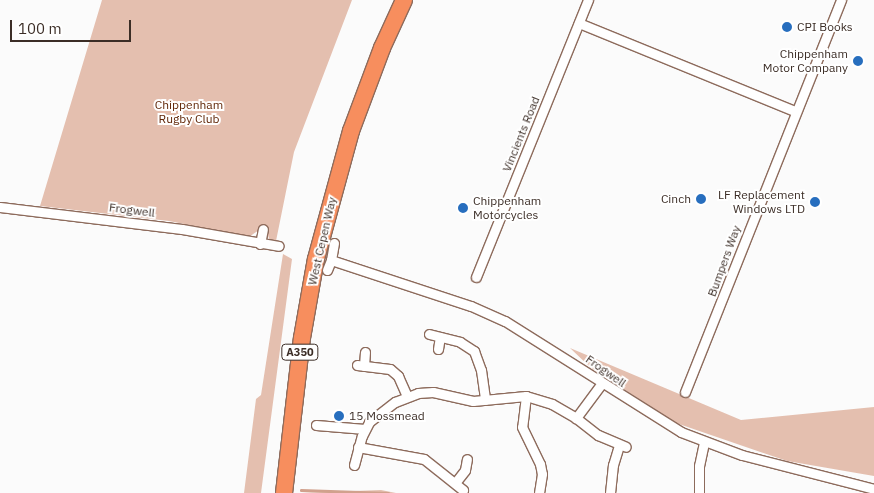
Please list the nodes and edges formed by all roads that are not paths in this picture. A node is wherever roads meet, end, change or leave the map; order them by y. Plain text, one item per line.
1 (404, 0) edge
2 (588, 0) edge
3 (841, 0) edge
4 (579, 23) junction
5 (795, 111) junction
6 (0, 207) edge
7 (263, 229) dead end
8 (334, 243) dead end
9 (260, 244) junction
10 (279, 246) dead end
11 (330, 260) junction
12 (327, 270) dead end
13 (476, 278) dead end
14 (430, 334) dead end
15 (440, 337) junction
16 (438, 349) dead end
17 (365, 352) dead end
18 (602, 384) junction
19 (686, 392) dead end
20 (407, 396) junction
21 (526, 396) junction
22 (485, 400) junction
23 (576, 418) junction
24 (316, 425) dead end
25 (365, 430) junction
26 (704, 442) junction
27 (358, 447) junction
28 (467, 459) dead end
29 (354, 465) dead end
30 (455, 483) junction
31 (608, 489) edge
32 (874, 489) edge
33 (463, 490) dead end
34 (538, 490) edge
35 (284, 493) edge
36 (699, 493) edge

1 - 35 highway, West Cepen Way / A350
2 - 4 street, Vincients Road
3 - 5 street, Bumpers Way
4 - 5 street
4 - 13 street, Vincients Road
5 - 19 street, Bumpers Way
6 - 9 street, Frogwell
7 - 9 street
8 - 11 street
9 - 10 street, Frogwell
11 - 12 street
11 - 18 street, Frogwell
14 - 15 street
15 - 16 street
15 - 22 street
17 - 20 street
18 - 23 street
18 - 26 street, Frogwell
20 - 22 street
20 - 25 street
21 - 22 street
21 - 23 street
21 - 34 street
23 - 31 street
24 - 25 street
25 - 27 street
26 - 32 street, Frogwell
26 - 36 street
27 - 29 street
27 - 30 street
28 - 30 street
30 - 33 street

